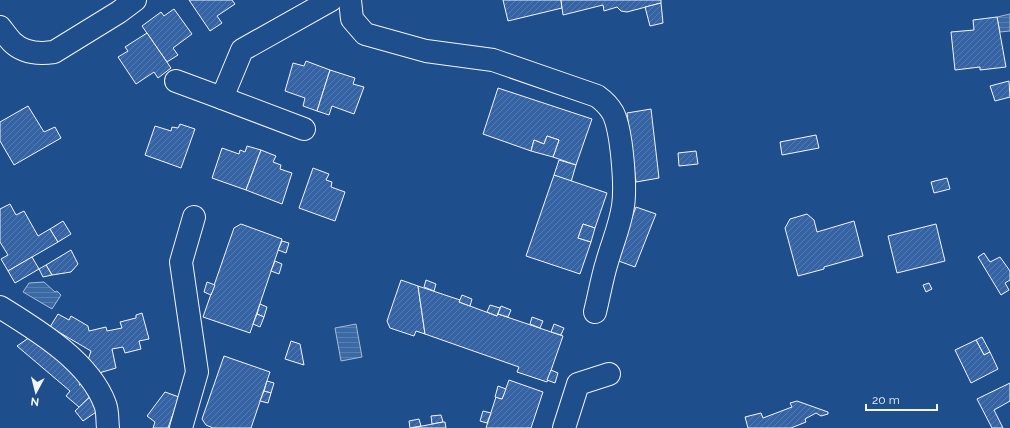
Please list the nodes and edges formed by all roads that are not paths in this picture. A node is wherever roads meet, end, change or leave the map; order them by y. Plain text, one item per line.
1 (134, 0) edge
2 (330, 0) edge
3 (350, 0) edge
4 (0, 27) edge
5 (176, 81) dead end
6 (222, 98) junction
7 (304, 129) dead end
8 (194, 217) dead end
9 (0, 307) edge
10 (595, 312) dead end
11 (609, 374) dead end
12 (108, 428) edge
13 (181, 428) edge
14 (564, 428) edge

1 - 4 street
2 - 6 street
3 - 10 street
5 - 6 street
6 - 7 street
8 - 13 street
9 - 12 street
11 - 14 street

